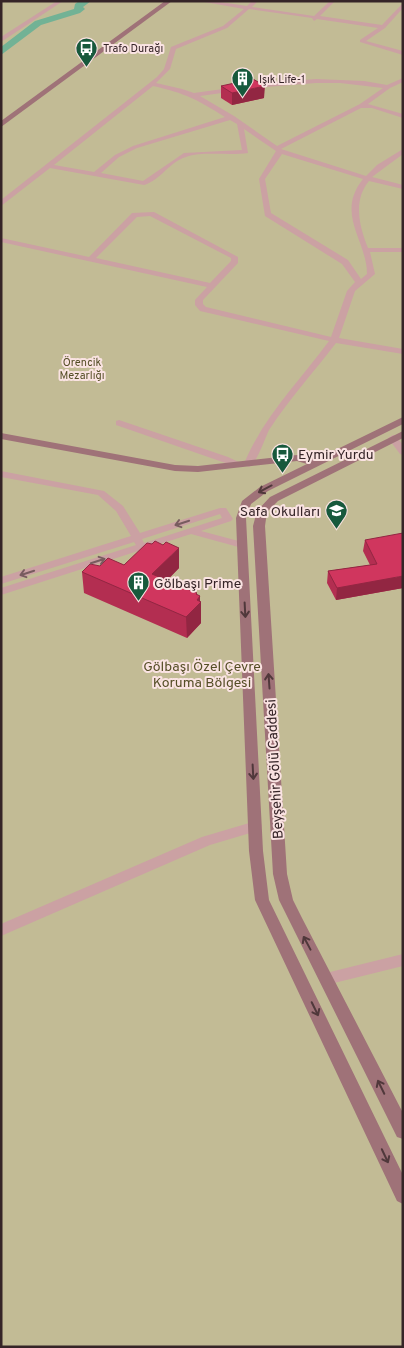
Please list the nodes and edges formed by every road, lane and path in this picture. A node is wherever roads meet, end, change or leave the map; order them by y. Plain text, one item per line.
1 (61, 1) edge
2 (160, 1) edge
3 (169, 1) edge
4 (201, 1) edge
5 (256, 1) edge
6 (333, 1) edge
7 (403, 5) edge
8 (248, 8) junction
9 (314, 18) junction
10 (382, 27) junction
11 (1, 31) edge
12 (12, 33) junction
13 (1, 40) edge
14 (403, 53) edge
15 (403, 80) edge
16 (151, 84) junction
17 (388, 87) junction
18 (194, 95) junction
19 (363, 105) junction
20 (403, 116) edge
21 (1, 117) edge
22 (232, 117) junction
23 (240, 123) junction
24 (1, 125) edge
25 (278, 150) junction
26 (403, 151) edge
27 (48, 166) junction
28 (96, 174) junction
29 (367, 178) junction
30 (403, 187) edge
31 (1, 204) edge
32 (1, 240) edge
33 (366, 250) junction
34 (403, 250) edge
35 (90, 260) junction
36 (359, 282) junction
37 (212, 286) junction
38 (334, 340) junction
39 (402, 352) edge
40 (403, 420) edge
41 (120, 423) dead end
42 (1, 436) edge
43 (398, 436) edge
44 (403, 452) edge
45 (330, 456) junction
46 (244, 464) junction
47 (314, 464) junction
48 (342, 464) junction
49 (299, 472) junction
50 (1, 474) edge
51 (311, 480) junction
52 (243, 509) junction
53 (262, 511) junction
54 (226, 515) junction
55 (190, 531) junction
56 (139, 542) junction
57 (242, 546) junction
58 (1, 581) edge
59 (1, 592) edge
60 (278, 825) junction
61 (256, 826) junction
62 (280, 874) junction
63 (258, 875) junction
64 (1, 930) edge
65 (403, 960) edge
66 (326, 979) junction
67 (403, 1131) edge
68 (403, 1195) edge

1 - 12 street
2 - 21 main road
3 - 24 main road
4 - 8 street
5 - 8 street
6 - 9 street
7 - 10 street
8 - 9 street
8 - 16 street
9 - 10 street
10 - 14 street
11 - 12 street
12 - 13 street
15 - 17 street
16 - 18 street
16 - 27 street
17 - 18 street
17 - 19 street
18 - 22 street
19 - 20 street
19 - 25 street
22 - 23 street
22 - 28 street
23 - 25 street
23 - 28 street
25 - 29 street
25 - 36 street
26 - 29 street
27 - 28 street
27 - 31 street
29 - 30 street
29 - 33 street
32 - 35 street
33 - 34 street
33 - 36 street
35 - 37 street
35 - 37 street
36 - 38 street
37 - 38 street
38 - 39 street
38 - 46 street
40 - 45 main road
41 - 46 street
42 - 46 main road
43 - 44 street
43 - 48 main road
45 - 47 main road
45 - 48 main road
46 - 47 main road
47 - 49 main road
48 - 51 main road
49 - 51 main road
49 -> 52 main road
50 - 56 street
51 - 53 main road
52 - 53 main road
52 - 54 street
52 - 57 main road
60 -> 53 main road, Beyşehir Gölü Caddesi
54 - 55 street
54 -> 56 street
55 - 56 street
55 - 57 street
56 -> 58 street
59 -> 56 street
57 -> 61 main road
60 - 61 main road
60 - 62 main road, Beyşehir Gölü Caddesi
61 - 63 main road
61 - 64 street
62 - 63 main road
66 -> 62 main road, Beyşehir Gölü Caddesi
63 -> 68 main road
65 - 66 street
67 -> 66 main road, Beyşehir Gölü Caddesi

